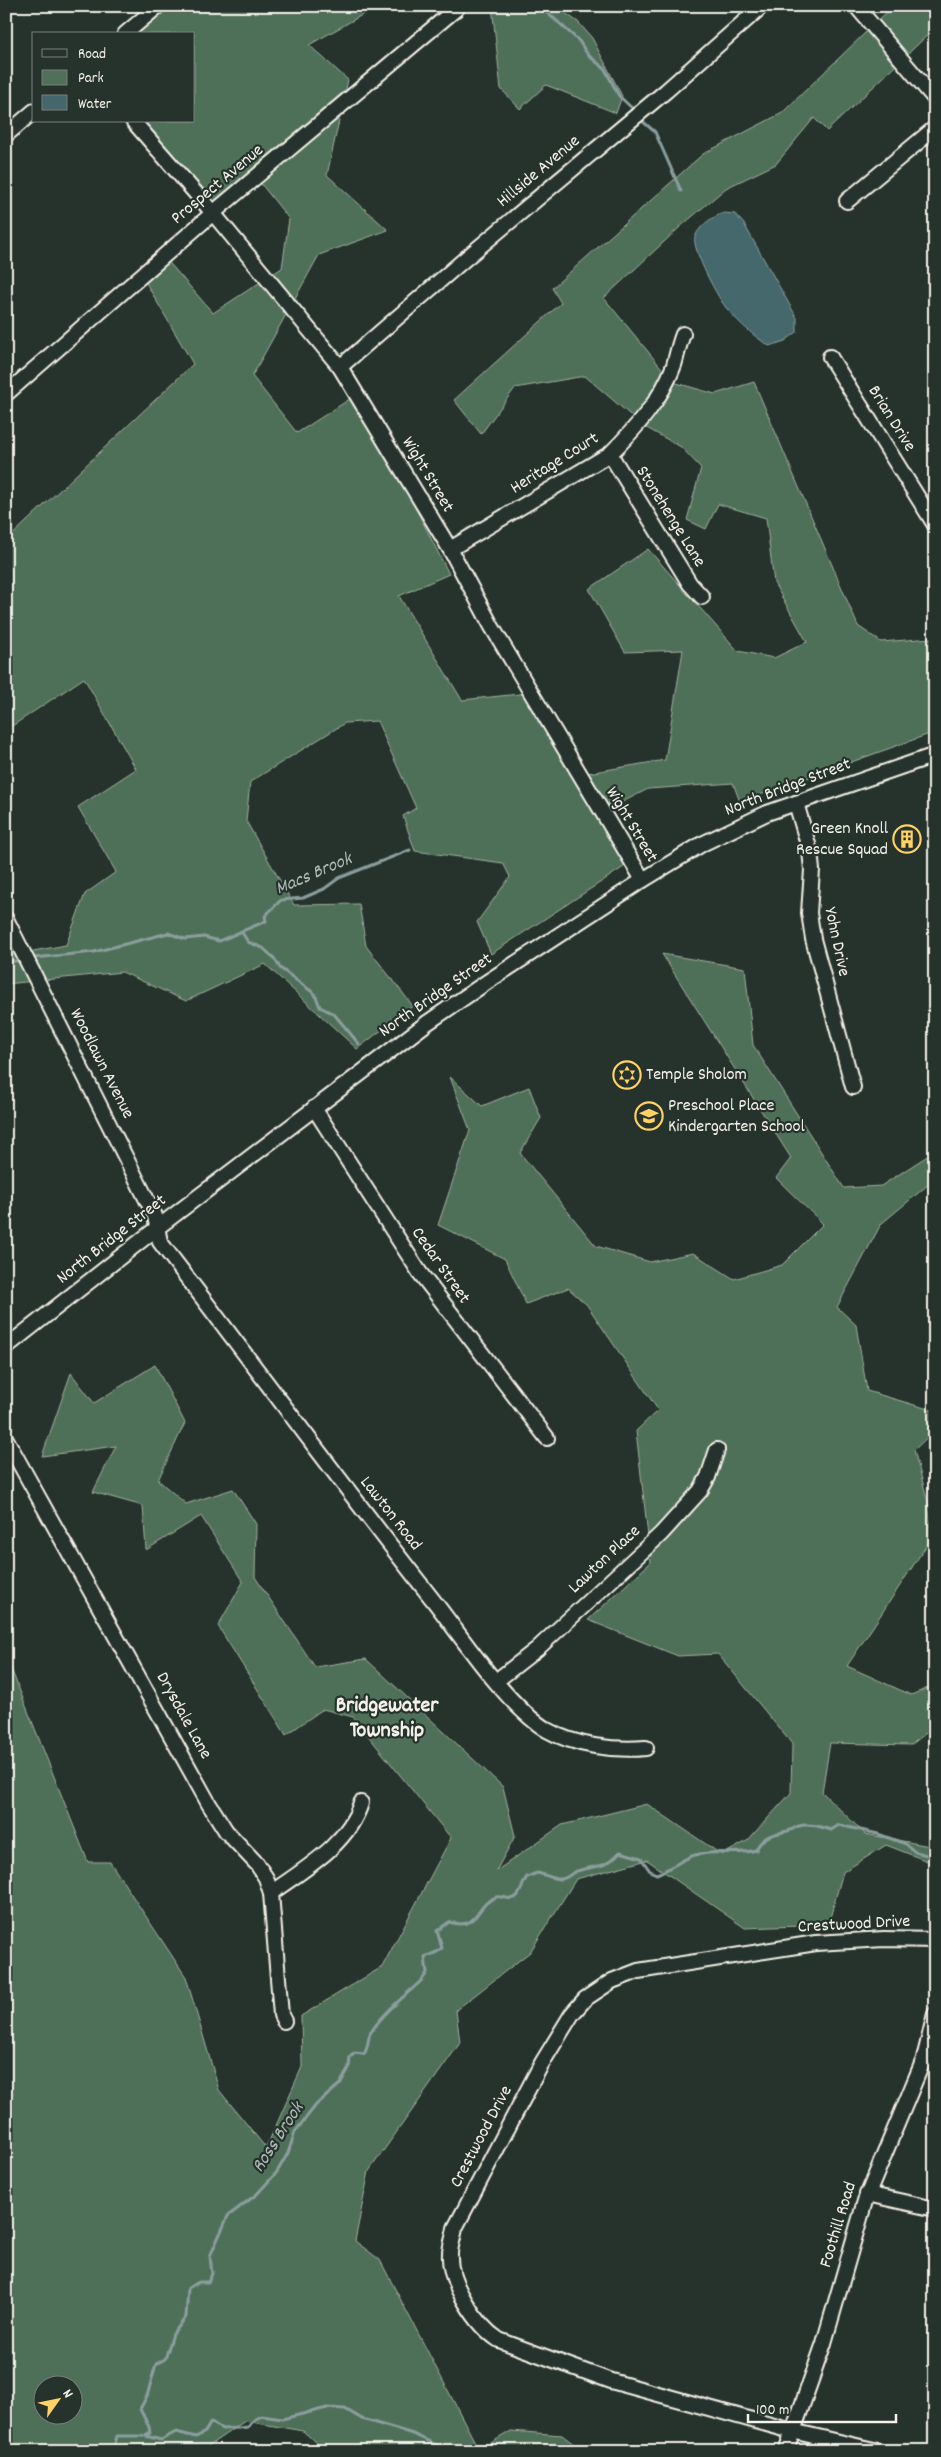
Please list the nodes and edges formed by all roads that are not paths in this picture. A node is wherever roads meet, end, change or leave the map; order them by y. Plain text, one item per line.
1 (158, 6) edge
2 (762, 6) edge
3 (856, 6) edge
4 (458, 8) dead end
5 (127, 32) edge
6 (935, 99) edge
7 (32, 113) edge
8 (134, 122) edge
9 (935, 128) edge
10 (6, 134) edge
11 (847, 201) dead end
12 (214, 214) junction
13 (683, 334) dead end
14 (830, 357) dead end
15 (340, 367) junction
16 (6, 394) edge
17 (610, 454) junction
18 (935, 526) edge
19 (450, 549) junction
20 (702, 597) dead end
21 (935, 755) edge
22 (796, 803) junction
23 (642, 880) junction
24 (6, 919) edge
25 (853, 1087) dead end
26 (314, 1108) junction
27 (157, 1228) junction
28 (6, 1348) edge
29 (547, 1438) dead end
30 (6, 1439) edge
31 (717, 1450) dead end
32 (496, 1680) junction
33 (646, 1748) dead end
34 (361, 1804) dead end
35 (271, 1893) junction
36 (935, 1940) edge
37 (935, 2014) edge
38 (284, 2021) dead end
39 (867, 2194) junction
40 (935, 2209) edge
41 (792, 2431) junction
42 (786, 2451) edge
43 (878, 2451) edge

1 - 5 street
2 - 15 street, Hillside Avenue
3 - 6 street
4 - 12 street, Prospect Avenue
7 - 10 street
8 - 12 street, Wight Street
9 - 11 street
12 - 15 street, Wight Street
12 - 16 street, Prospect Avenue
13 - 17 street, Heritage Court
14 - 18 street, Brian Drive
15 - 19 street, Wight Street
17 - 19 street, Heritage Court
17 - 20 street, Stonehenge Lane
19 - 23 street, Wight Street
21 - 22 street, North Bridge Street
22 - 23 street, North Bridge Street
22 - 25 street, Yohn Drive
23 - 26 street, North Bridge Street
24 - 27 street, Woodlawn Avenue
26 - 27 street, North Bridge Street
26 - 29 street, Cedar Street
27 - 28 street, North Bridge Street
27 - 32 street, Lawton Road
30 - 35 street, Drysdale Lane
31 - 32 street, Lawton Place
32 - 33 street, Lawton Road
34 - 35 street
35 - 38 street, Drysdale Lane
36 - 41 street, Crestwood Drive
37 - 39 street, Foothill Road
39 - 40 street
39 - 41 street, Foothill Road
41 - 42 street, Foothill Road
41 - 43 street, Crestwood Drive

